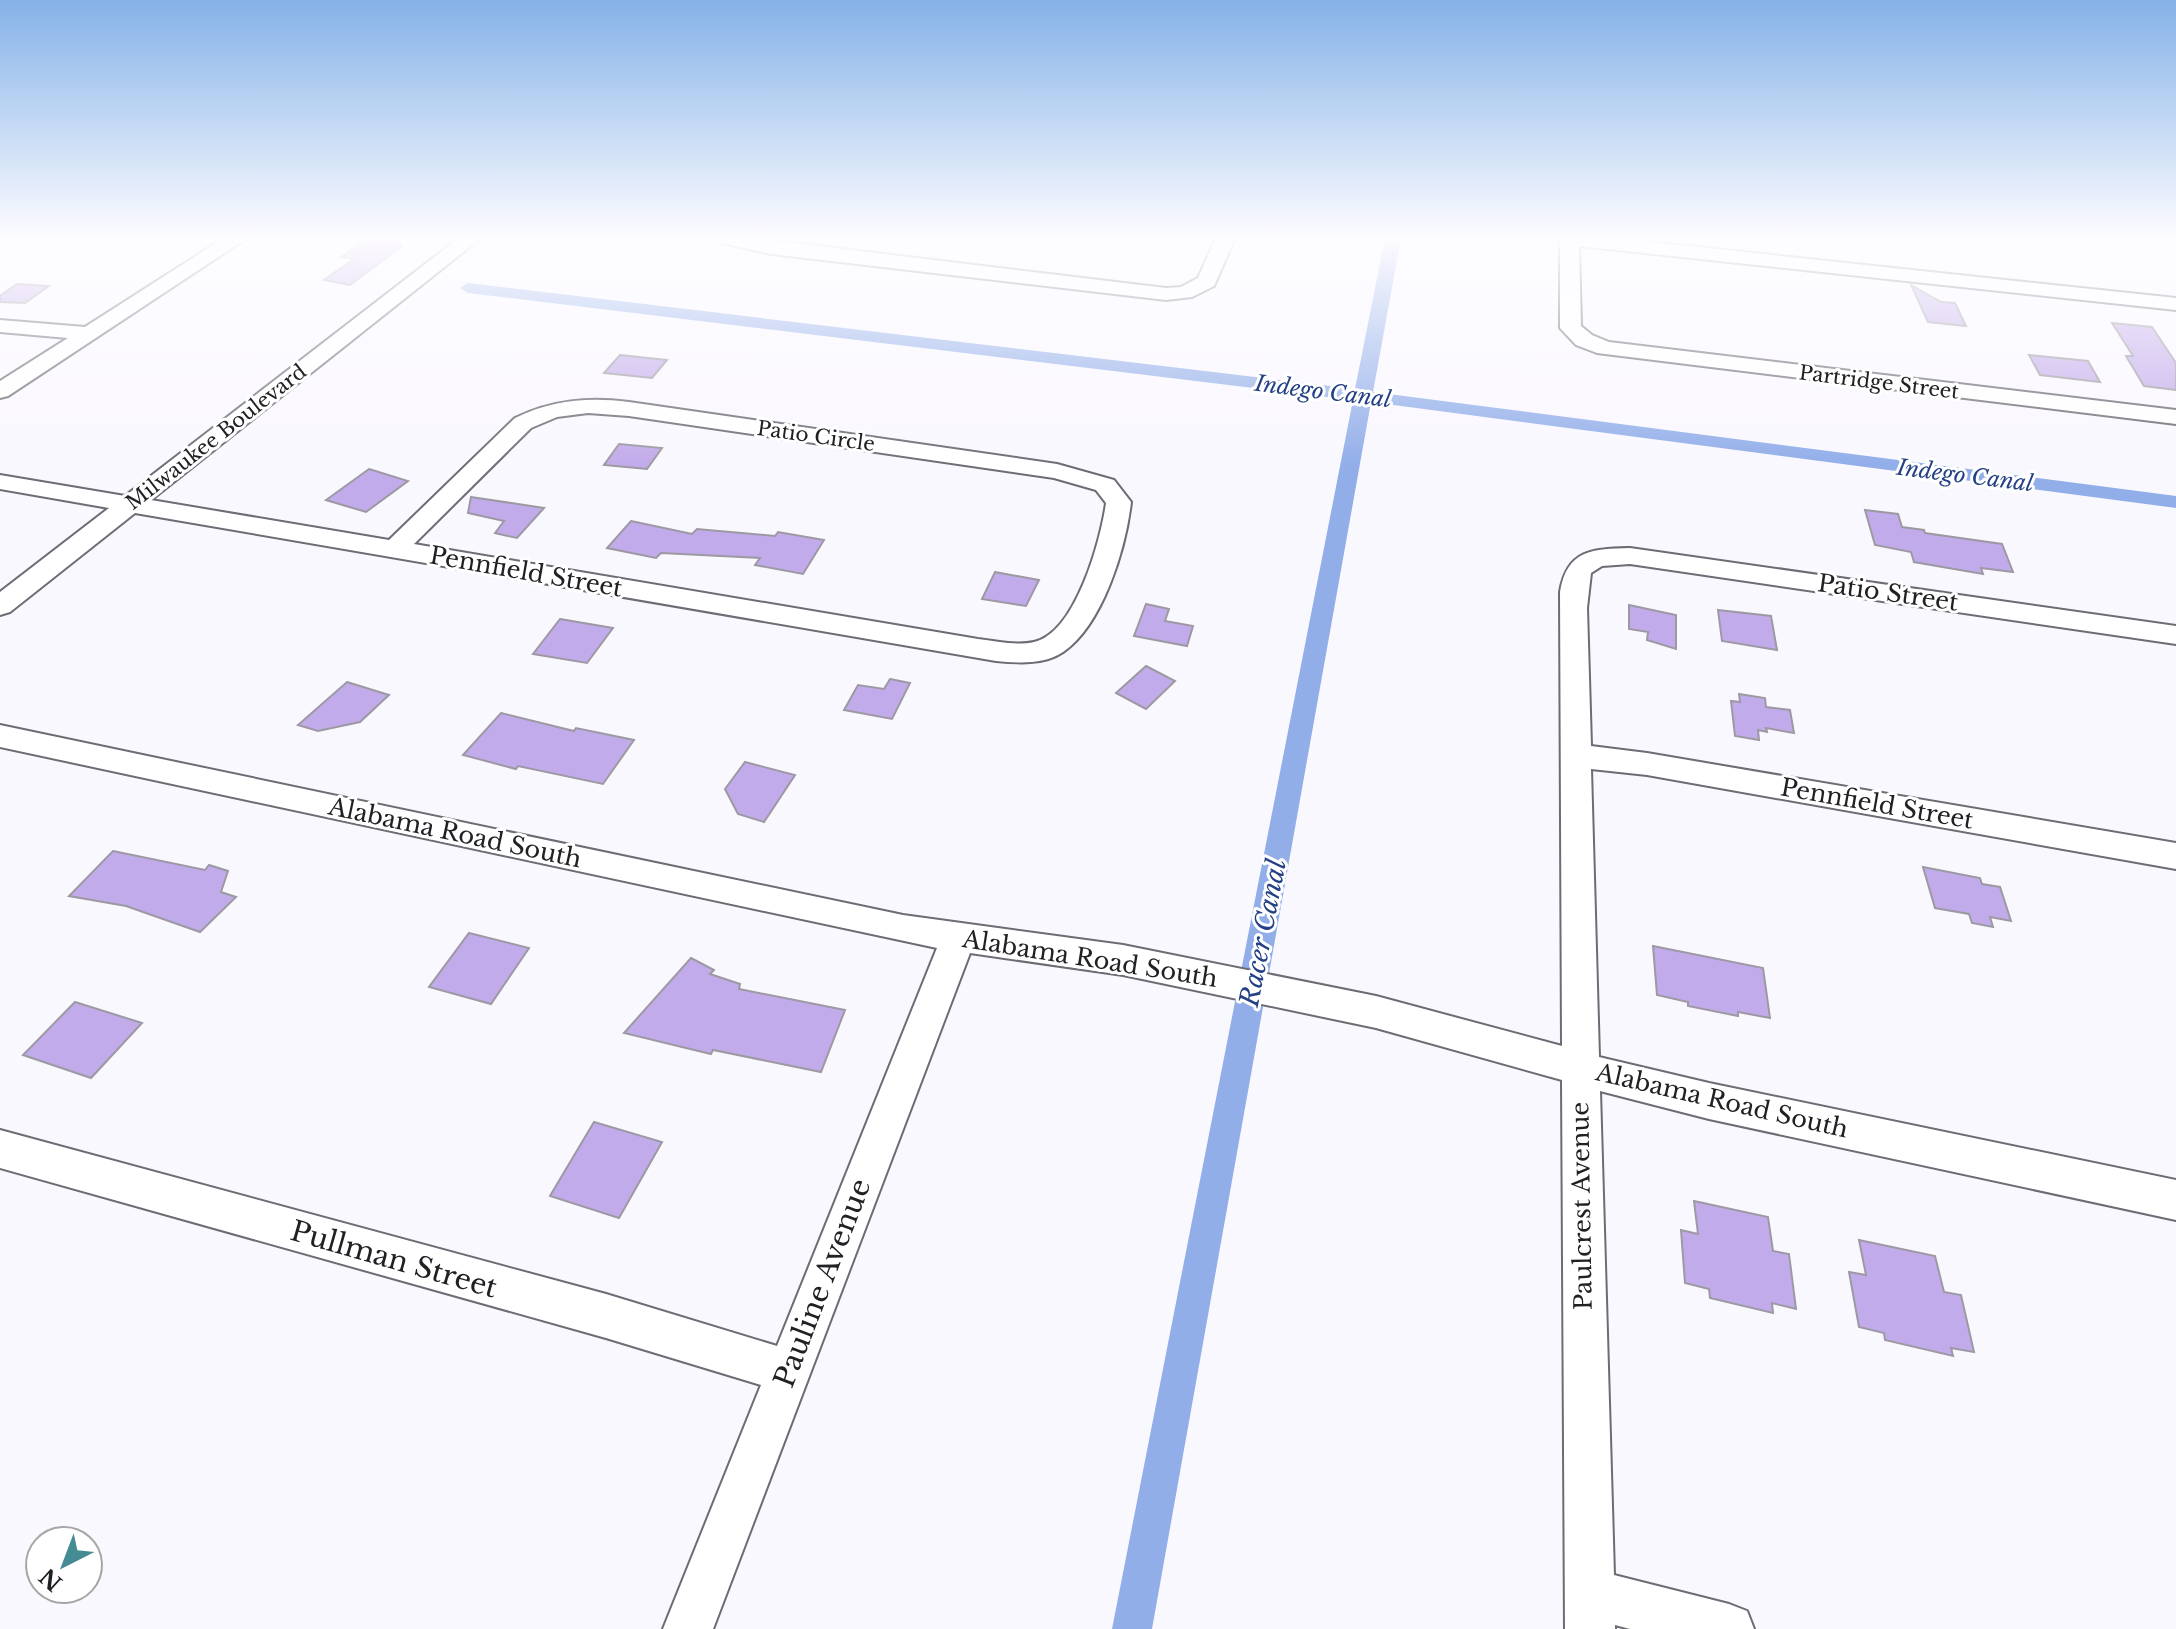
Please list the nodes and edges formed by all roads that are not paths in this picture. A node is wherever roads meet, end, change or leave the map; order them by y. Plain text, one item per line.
1 (117, 314) edge
2 (374, 314) edge
3 (1569, 314) edge
4 (0, 326) edge
5 (87, 333) junction
6 (0, 391) edge
7 (2176, 417) edge
8 (0, 482) edge
9 (130, 504) junction
10 (396, 548) junction
11 (1601, 557) joint
12 (0, 606) edge
13 (2176, 635) edge
14 (1052, 646) joint
15 (0, 736) edge
16 (1578, 756) junction
17 (2176, 856) edge
18 (959, 937) junction
19 (1579, 1068) junction
20 (0, 1149) edge
21 (2176, 1200) edge
22 (787, 1371) junction
23 (1589, 1612) edge
24 (688, 1629) edge
25 (1729, 1629) edge

1 - 5 street
2 - 9 street, Milwaukee Boulevard
3 - 7 street, Partridge Street
4 - 5 street
5 - 6 street
8 - 9 street, Pennfield Street
9 - 10 street, Pennfield Street
9 - 12 street, Milwaukee Boulevard
10 - 14 street, Pennfield Street
10 - 14 street, Patio Circle
11 - 13 street, Patio Street
11 - 16 street, Paulcrest Avenue
15 - 18 street, Alabama Road South
16 - 17 street, Pennfield Street
16 - 19 street, Paulcrest Avenue
18 - 19 street, Alabama Road South
18 - 22 street, Pauline Avenue
19 - 21 street, Alabama Road South
19 - 23 street, Paulcrest Avenue
20 - 22 street, Pullman Street
22 - 24 street, Pauline Avenue
23 - 25 street

